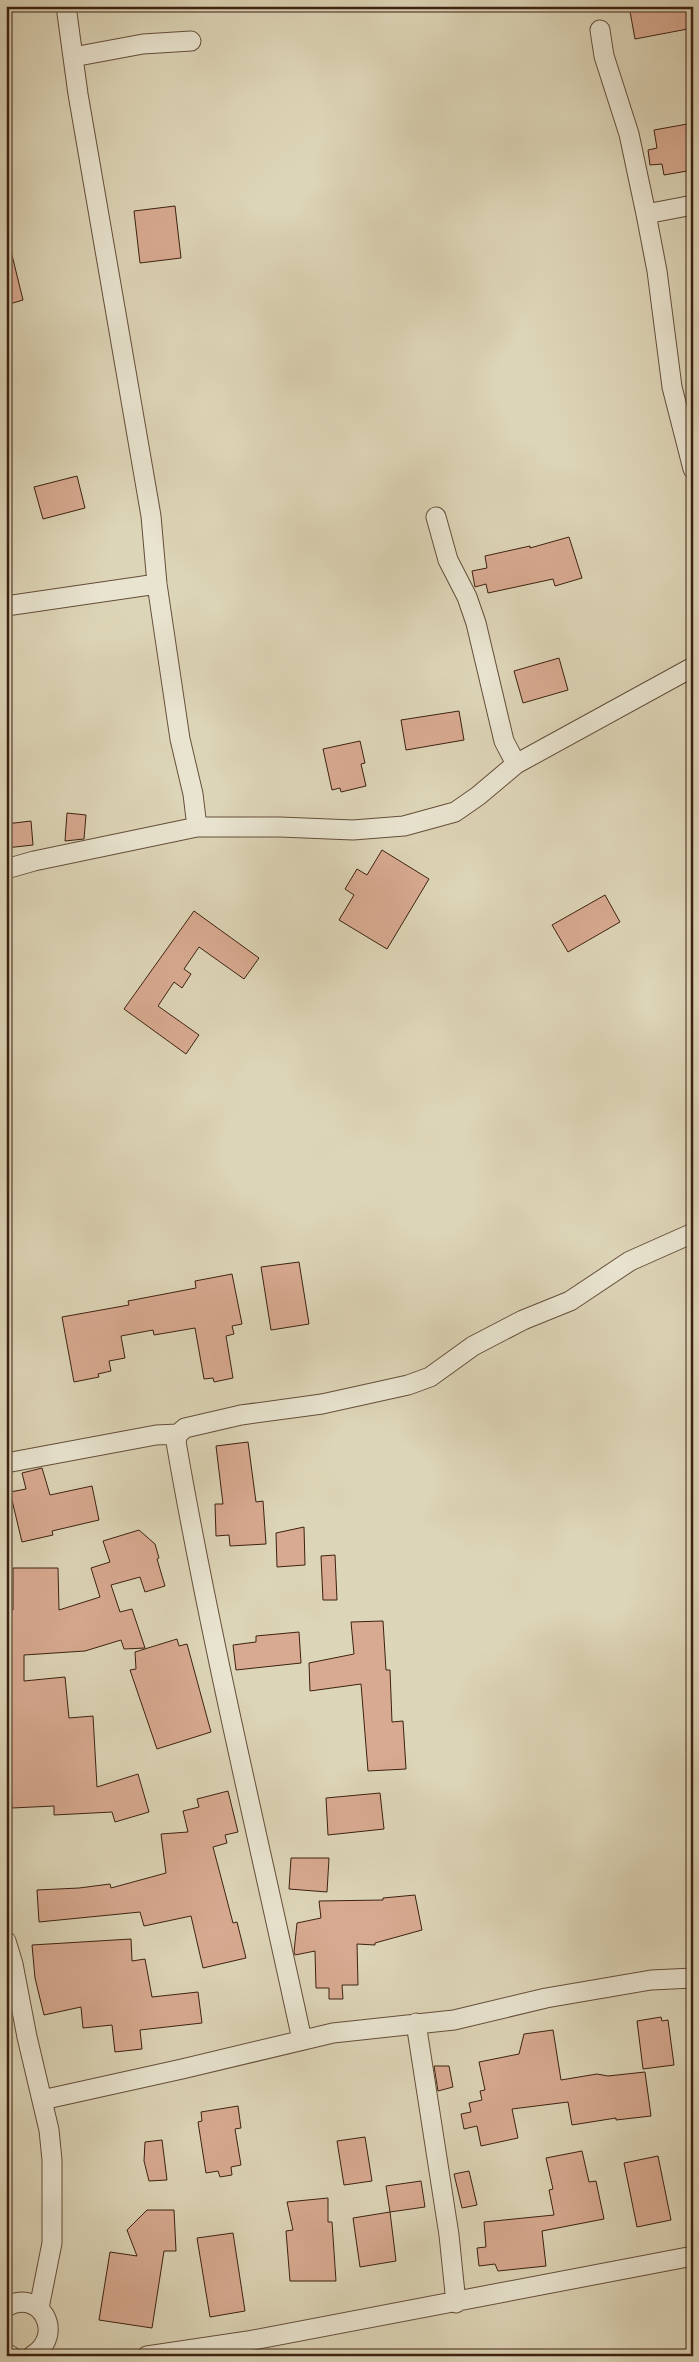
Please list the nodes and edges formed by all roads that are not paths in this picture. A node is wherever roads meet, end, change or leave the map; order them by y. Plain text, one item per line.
1 (66, 6) edge
2 (600, 30) dead end
3 (191, 41) dead end
4 (73, 57) junction
5 (693, 205) edge
6 (646, 214) junction
7 (693, 469) edge
8 (436, 517) dead end
9 (157, 584) junction
10 (6, 606) edge
11 (693, 667) edge
12 (516, 764) junction
13 (197, 827) junction
14 (6, 869) edge
15 (693, 1233) edge
16 (178, 1434) junction
17 (6, 1463) edge
18 (6, 1941) edge
19 (10, 1965) edge
20 (693, 1978) edge
21 (416, 2023) junction
22 (302, 2040) junction
23 (42, 2100) junction
24 (693, 2256) edge
25 (456, 2303) junction
26 (6, 2307) edge
27 (39, 2308) junction
28 (216, 2351) edge
29 (6, 2353) edge
30 (39, 2354) edge
31 (11, 2356) edge
32 (148, 2356) edge

1 - 4 street
2 - 6 street
3 - 4 street
4 - 9 street
5 - 6 street
6 - 7 street
8 - 12 street
9 - 10 street
9 - 13 street
11 - 12 street
12 - 13 street
13 - 14 street
15 - 16 street
16 - 17 street
16 - 22 street
18 - 19 street
19 - 23 street
20 - 21 street
21 - 22 street
21 - 25 street
22 - 23 street
23 - 27 street
24 - 25 street
25 - 28 street
26 - 27 street
27 - 30 street
28 - 32 street
29 - 31 street

